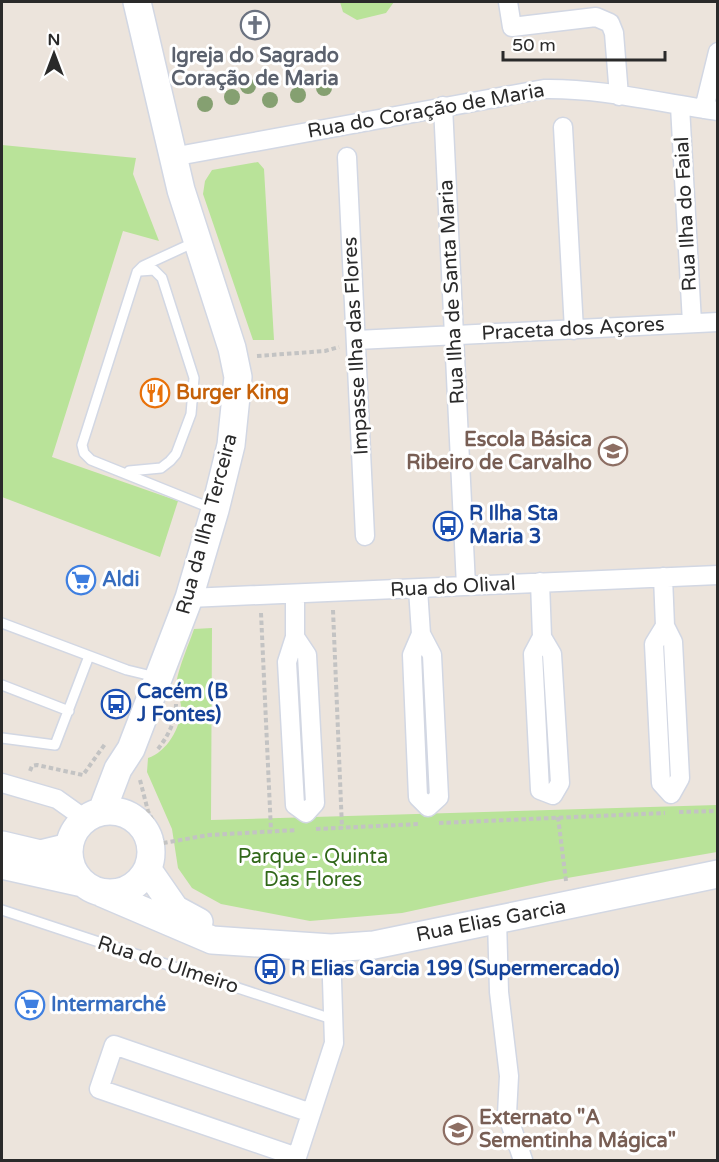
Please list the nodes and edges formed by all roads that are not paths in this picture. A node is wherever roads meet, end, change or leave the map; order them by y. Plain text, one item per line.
1 (137, 2) edge
2 (508, 2) edge
3 (717, 52) edge
4 (620, 96) junction
5 (443, 106) junction
6 (680, 106) junction
7 (711, 110) edge
8 (563, 127) dead end
9 (172, 157) junction
10 (347, 157) dead end
11 (197, 241) junction
12 (137, 272) junction
13 (717, 322) edge
14 (692, 323) junction
15 (574, 330) junction
16 (455, 335) junction
17 (357, 340) junction
18 (121, 471) junction
19 (215, 510) junction
20 (365, 536) dead end
21 (717, 575) edge
22 (663, 577) junction
23 (540, 582) junction
24 (466, 586) junction
25 (418, 589) junction
26 (295, 595) junction
27 (189, 598) junction
28 (2, 623) edge
29 (665, 626) junction
30 (421, 634) junction
31 (295, 637) junction
32 (542, 637) junction
33 (89, 656) junction
34 (159, 677) junction
35 (2, 685) edge
36 (69, 711) junction
37 (2, 738) edge
38 (128, 754) junction
39 (2, 783) edge
40 (94, 815) junction
41 (138, 822) junction
42 (2, 845) edge
43 (69, 847) junction
44 (2, 865) edge
45 (148, 870) junction
46 (717, 874) edge
47 (93, 888) junction
48 (2, 910) edge
49 (497, 920) junction
50 (262, 944) junction
51 (331, 948) junction
52 (335, 1020) junction
53 (311, 1113) junction
54 (297, 1159) edge
55 (523, 1161) edge

1 - 9 street, Rua da Ilha Terceira
2 - 4 street
3 - 7 street
4 - 5 street, Rua do Coração de Maria
4 - 6 street, Rua do Coração de Maria
5 - 9 street, Rua do Coração de Maria
5 - 16 street, Rua Ilha de Santa Maria
6 - 7 street, Rua do Coração de Maria
6 - 14 street, Rua Ilha do Faial
8 - 15 street
9 - 11 street, Rua da Ilha Terceira
10 - 17 street, Impasse Ilha das Flores
11 - 12 lane
11 - 19 street, Rua da Ilha Terceira
12 - 18 lane
12 - 18 lane
13 - 14 street, Praceta dos Açores
14 - 15 street, Praceta dos Açores
15 - 16 street, Praceta dos Açores
16 - 17 street, Praceta dos Açores
16 - 24 street, Rua Ilha de Santa Maria
17 - 20 street, Impasse Ilha das Flores
18 - 19 lane
19 - 27 street, Rua da Ilha Terceira
21 - 22 street, Rua do Olival
22 - 23 street, Rua do Olival
22 - 29 street
23 - 24 street, Rua do Olival
23 - 32 street
24 - 25 street, Rua do Olival
25 - 26 street, Rua do Olival
25 - 30 street
26 - 27 street, Rua do Olival
26 - 31 street
27 - 34 street, Rua da Ilha Terceira
28 - 33 lane
29 - 29 street
30 - 30 street
31 - 31 street
32 - 32 street
33 - 34 lane
33 - 36 lane
34 - 38 street, Rua da Ilha Terceira
35 - 36 lane
36 - 37 lane
38 - 40 street, Rua da Ilha Terceira
38 - 41 street, Rua da Ilha Terceira
39 - 40 street
40 - 41 street
40 - 43 street
41 - 45 street
42 - 43 street
43 - 47 street
44 - 47 street, Rua Elias Garcia
45 - 47 street
45 - 50 street, Rua Elias Garcia
46 - 49 street, Rua Elias Garcia
47 - 50 street, Rua Elias Garcia
48 - 52 lane, Rua do Ulmeiro
49 - 51 street, Rua Elias Garcia
49 - 55 street
50 - 51 street, Rua Elias Garcia
51 - 52 street
52 - 53 street
53 - 54 street
53 - 54 street

